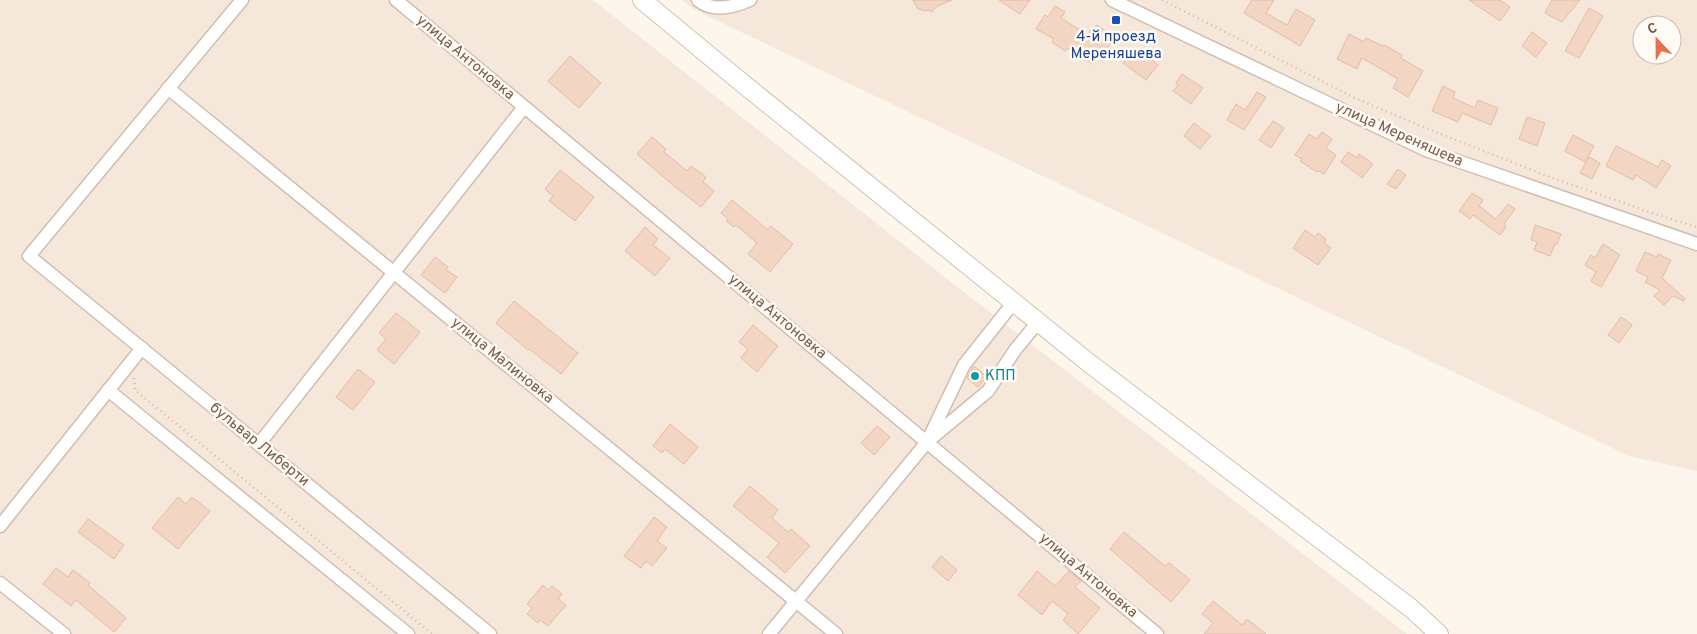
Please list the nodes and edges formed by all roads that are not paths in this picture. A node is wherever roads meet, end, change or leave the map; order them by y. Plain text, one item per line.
1 (242, 0) edge
2 (396, 0) edge
3 (642, 0) edge
4 (698, 0) edge
5 (750, 0) edge
6 (1112, 0) edge
7 (168, 88) junction
8 (524, 107) junction
9 (1697, 244) edge
10 (394, 273) junction
11 (1014, 302) junction
12 (1038, 322) junction
13 (142, 348) junction
14 (108, 390) junction
15 (927, 442) junction
16 (259, 444) junction
17 (0, 526) edge
18 (0, 583) edge
19 (795, 601) junction
20 (64, 634) edge
21 (408, 634) edge
22 (490, 634) edge
23 (769, 634) edge
24 (836, 634) edge
25 (1157, 634) edge
26 (1439, 634) edge

1 - 7 street
2 - 8 street, улица Антоновка
3 - 11 street
4 - 5 street
6 - 9 street, улица Мереняшева
7 - 10 street, улица Малиновка
7 - 13 street, бульвар Либерти
8 - 10 street
8 - 15 street, улица Антоновка
10 - 16 street
10 - 19 street, улица Малиновка
11 - 12 street
11 - 15 street
12 - 15 street
12 - 26 street
13 - 14 street
13 - 16 street, бульвар Либерти
14 - 17 street
14 - 21 street
15 - 19 street
15 - 25 street, улица Антоновка
16 - 22 street, бульвар Либерти
18 - 20 street
19 - 23 street
19 - 24 street, улица Малиновка

